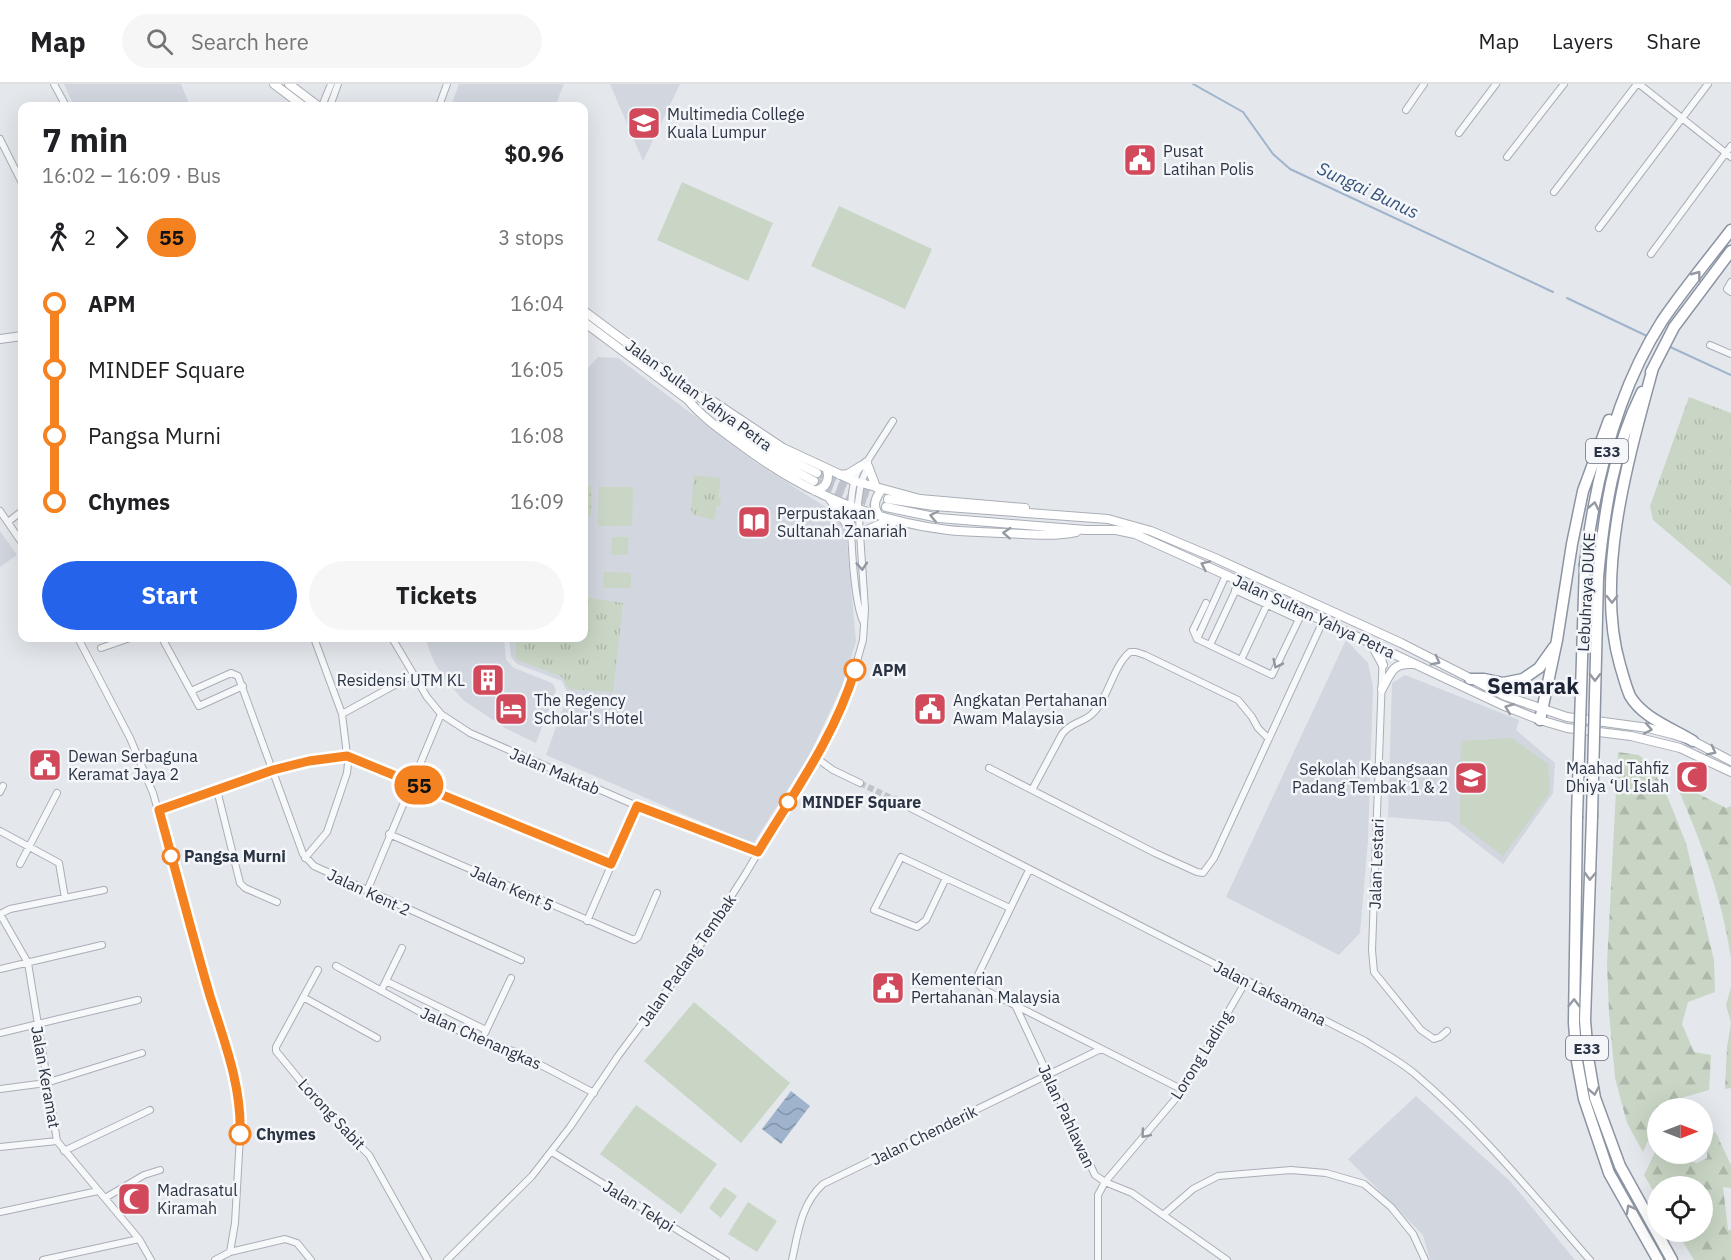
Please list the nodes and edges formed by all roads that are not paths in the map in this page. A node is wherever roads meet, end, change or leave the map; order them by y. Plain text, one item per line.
1 (54, 84) edge
2 (274, 84) edge
3 (289, 84) edge
4 (331, 84) edge
5 (338, 84) edge
6 (447, 84) edge
7 (1424, 84) edge
8 (1496, 84) edge
9 (1564, 84) edge
10 (1638, 84) edge
11 (1708, 84) edge
12 (64, 102) edge
13 (298, 102) edge
14 (314, 102) edge
15 (322, 102) edge
16 (331, 102) edge
17 (440, 102) edge
18 (1406, 110) dead end
19 (1682, 118) junction
20 (1459, 133) dead end
21 (0, 139) edge
22 (1731, 146) edge
23 (1728, 155) edge
24 (1507, 158) dead end
25 (18, 175) edge
26 (1554, 192) dead end
27 (1599, 228) dead end
28 (1731, 230) edge
29 (1731, 251) edge
30 (1651, 254) dead end
31 (1731, 282) edge
32 (1731, 292) edge
33 (588, 314) edge
34 (588, 325) edge
35 (18, 337) edge
36 (0, 339) edge
37 (1710, 345) dead end
38 (1731, 354) edge
39 (1653, 368) junction
40 (1630, 384) junction
41 (697, 394) junction
42 (688, 400) junction
43 (893, 421) dead end
44 (866, 464) junction
45 (827, 470) junction
46 (839, 475) junction
47 (857, 482) junction
48 (879, 488) junction
49 (815, 491) junction
50 (830, 499) junction
51 (855, 508) junction
52 (0, 511) edge
53 (18, 514) edge
54 (878, 514) junction
55 (1072, 516) junction
56 (897, 521) junction
57 (8, 522) junction
58 (1086, 530) junction
59 (856, 532) junction
60 (18, 537) edge
61 (1226, 575) junction
62 (1240, 581) junction
63 (1235, 590) junction
64 (1269, 601) junction
65 (1206, 603) dead end
66 (1300, 615) junction
67 (1323, 621) junction
68 (1358, 623) junction
69 (1197, 639) junction
70 (1557, 640) junction
71 (80, 642) edge
72 (118, 642) edge
73 (164, 642) edge
74 (315, 642) edge
75 (394, 642) edge
76 (1401, 643) junction
77 (1371, 644) junction
78 (1210, 645) junction
79 (101, 648) dead end
80 (1383, 649) junction
81 (1241, 660) junction
82 (1416, 664) junction
83 (1383, 665) junction
84 (413, 675) junction
85 (1470, 679) junction
86 (243, 686) junction
87 (1382, 689) junction
88 (191, 691) junction
89 (342, 714) junction
90 (441, 714) junction
91 (1541, 715) junction
92 (1268, 737) junction
93 (1693, 741) junction
94 (347, 756) junction
95 (815, 757) junction
96 (1731, 761) edge
97 (989, 768) dead end
98 (273, 770) junction
99 (1731, 772) edge
100 (411, 782) junction
101 (860, 783) tunnel mouth
102 (216, 790) junction
103 (1032, 790) junction
104 (57, 793) dead end
105 (895, 800) tunnel mouth
106 (637, 806) junction
107 (159, 810) junction
108 (0, 831) edge
109 (389, 834) junction
110 (30, 847) junction
111 (758, 852) junction
112 (305, 858) junction
113 (20, 864) dead end
114 (611, 864) junction
115 (1029, 870) junction
116 (946, 878) junction
117 (104, 890) dead end
118 (366, 891) junction
119 (657, 893) dead end
120 (65, 898) junction
121 (277, 902) dead end
122 (1010, 908) junction
123 (0, 914) edge
124 (587, 921) junction
125 (102, 945) dead end
126 (402, 948) dead end
127 (521, 960) dead end
128 (28, 963) junction
129 (336, 966) dead end
130 (0, 969) edge
131 (318, 970) dead end
132 (511, 978) dead end
133 (386, 981) junction
134 (1246, 981) junction
135 (381, 991) junction
136 (303, 997) junction
137 (138, 1000) dead end
138 (1016, 1006) junction
139 (1041, 1019) junction
140 (36, 1024) junction
141 (486, 1030) junction
142 (1447, 1032) dead end
143 (0, 1033) edge
144 (1028, 1033) junction
145 (377, 1038) dead end
146 (482, 1039) junction
147 (1101, 1049) junction
148 (142, 1053) dead end
149 (1048, 1074) junction
150 (46, 1083) junction
151 (0, 1089) edge
152 (1183, 1090) junction
153 (594, 1093) junction
154 (150, 1110) dead end
155 (57, 1141) junction
156 (0, 1146) edge
157 (64, 1151) junction
158 (552, 1152) junction
159 (160, 1170) dead end
160 (1106, 1182) junction
161 (98, 1191) junction
162 (105, 1198) junction
163 (0, 1212) edge
164 (1163, 1215) junction
165 (139, 1239) junction
166 (230, 1252) junction
167 (148, 1258) edge
168 (449, 1259) edge
169 (43, 1260) edge
170 (214, 1260) edge
171 (311, 1260) edge
172 (428, 1260) edge
173 (726, 1260) edge
174 (792, 1260) edge
175 (1098, 1260) edge
176 (1227, 1260) edge
177 (1425, 1260) edge
178 (1590, 1260) edge
179 (1658, 1260) edge
180 (1672, 1260) edge

1 - 12 street
2 - 13 main road
3 - 14 main road
4 - 15 street
5 - 16 street
6 - 17 street
7 - 18 street
8 - 20 street
9 - 24 street
10 - 19 street
10 - 26 street
11 - 19 street
19 - 23 street
19 - 27 street
21 - 25 street
22 - 23 street
23 - 30 street
40 -> 28 highway, Lebuhraya DUKE / E33
29 - 39 highway, Lebuhraya DUKE / E33
31 - 32 street
33 - 41 main road, Jalan Sultan Yahya Petra
34 - 42 main road, Jalan Sultan Yahya Petra
35 - 36 street
37 - 38 street
39 -> 93 highway
39 -> 180 highway, Lebuhraya DUKE / E33, bridge
40 - 70 highway
179 -> 40 highway, Lebuhraya DUKE / E33, bridge
41 - 42 main road, Jalan Sultan Yahya Petra
41 - 45 main road
42 - 49 main road
43 - 44 street, Jalan Padang Tembak
44 - 46 main road
44 - 47 street, Jalan Padang Tembak
44 - 48 main road
45 - 46 main road
45 - 49 main road
46 - 47 main road
47 - 48 main road
47 - 51 street, Jalan Padang Tembak
48 - 54 main road
48 - 55 main road
49 - 50 main road
50 - 51 main road
50 - 59 main road
51 - 54 main road
51 - 59 street, Jalan Padang Tembak
52 - 57 street
53 - 57 street
54 - 56 main road
58 -> 55 main road, Jalan Sultan Yahya Petra
55 - 68 main road, Jalan Sultan Yahya Petra
58 -> 56 main road
56 - 59 main road
57 - 60 street
61 -> 58 main road, Jalan Sultan Yahya Petra
59 - 95 street, Jalan Padang Tembak
61 - 62 main road, Jalan Sultan Yahya Petra
61 - 69 street
62 - 63 street
62 - 64 main road, Jalan Sultan Yahya Petra
63 - 64 street
63 - 78 street
64 - 66 main road, Jalan Sultan Yahya Petra
64 - 81 street
65 - 69 street
66 - 67 main road, Jalan Sultan Yahya Petra
66 -> 81 street
67 - 77 main road, Jalan Sultan Yahya Petra
67 - 92 street
68 - 76 main road, Jalan Sultan Yahya Petra
68 - 80 main road
69 - 78 street
70 - 85 highway
70 - 91 highway
71 - 107 street
72 - 79 street
73 - 88 street
74 - 89 street
75 - 84 street, Jalan Maktab
76 - 80 main road
76 -> 85 main road, Jalan Sultan Yahya Petra
77 - 80 main road, Jalan Sultan Yahya Petra
77 - 83 main road
78 - 81 street
80 - 82 main road, Jalan Sultan Yahya Petra
80 - 83 street, Jalan Lestari
82 - 87 main road
91 -> 82 main road, Jalan Sultan Yahya Petra
83 - 87 street, Jalan Lestari
84 - 89 street
84 - 90 street, Jalan Maktab
85 - 91 main road, Jalan Sultan Yahya Petra
86 - 88 street
86 - 88 street
86 - 98 street
87 - 142 street, Jalan Lestari
89 - 94 street
90 - 100 street
90 - 106 street, Jalan Maktab
91 -> 93 main road, Jalan Sultan Yahya Petra
91 - 99 main road, Jalan Sultan Yahya Petra
92 - 103 street
92 - 103 street
93 -> 96 main road, Jalan Sultan Yahya Petra
94 - 98 street
94 - 100 street
94 - 112 street
95 - 101 street
95 - 111 street, Jalan Padang Tembak
97 - 103 street
98 - 102 street
98 - 112 street
100 - 109 street
100 - 114 street
102 - 107 street
102 - 121 street
104 - 110 street
105 - 115 street, Jalan Laksamana
106 - 111 street, Jalan Maktab
106 - 114 street
107 - 166 street
108 - 110 street
109 - 118 street
109 - 124 street, Jalan Kent 5
110 - 113 street
110 - 120 street
111 - 153 street, Jalan Padang Tembak
112 - 118 street, Jalan Kent 2
114 - 124 street
115 - 122 street
115 - 134 street, Jalan Laksamana
116 - 116 street
116 - 122 street
117 - 120 street
118 - 127 street, Jalan Kent 2
119 - 124 street, Jalan Kent 5
120 - 123 street
122 - 138 street
123 - 128 street, Jalan Keramat
125 - 128 street
126 - 133 street
128 - 130 street
128 - 140 street, Jalan Keramat
129 - 135 street, Jalan Chenangkas
131 - 136 street, Lorong Sabit
132 - 141 street
133 - 135 street
133 - 141 street
134 - 152 street, Lorong Lading
134 - 178 street, Jalan Laksamana
135 - 146 street, Jalan Chenangkas
136 - 145 street
136 - 172 street, Lorong Sabit
137 - 140 street
138 - 139 street
138 - 144 street, Jalan Pahlawan
139 - 144 street
139 - 147 street
140 - 143 street
140 - 150 street, Jalan Keramat
141 - 146 street
144 - 149 street, Jalan Pahlawan
146 - 153 street, Jalan Chenangkas
147 - 149 street, Jalan Chenderik
147 - 152 street
148 - 150 street
149 - 160 street, Jalan Pahlawan
149 - 174 street, Jalan Chenderik
150 - 151 street
150 - 155 street, Jalan Keramat
152 -> 160 street, Lorong Lading
153 - 158 street, Jalan Padang Tembak
154 - 157 street
155 - 156 street
155 - 157 street, Jalan Keramat
157 - 161 street, Jalan Keramat
158 - 168 street, Jalan Padang Tembak
158 - 173 street, Jalan Tekpi
159 - 162 street
160 - 164 street
160 - 175 street, Jalan Pahlawan
161 - 162 street, Jalan Keramat
161 - 163 street
162 - 165 street, Jalan Keramat
164 - 176 street
164 - 177 street
165 - 167 street, Jalan Keramat
165 - 169 street
166 - 170 street
166 - 171 street

